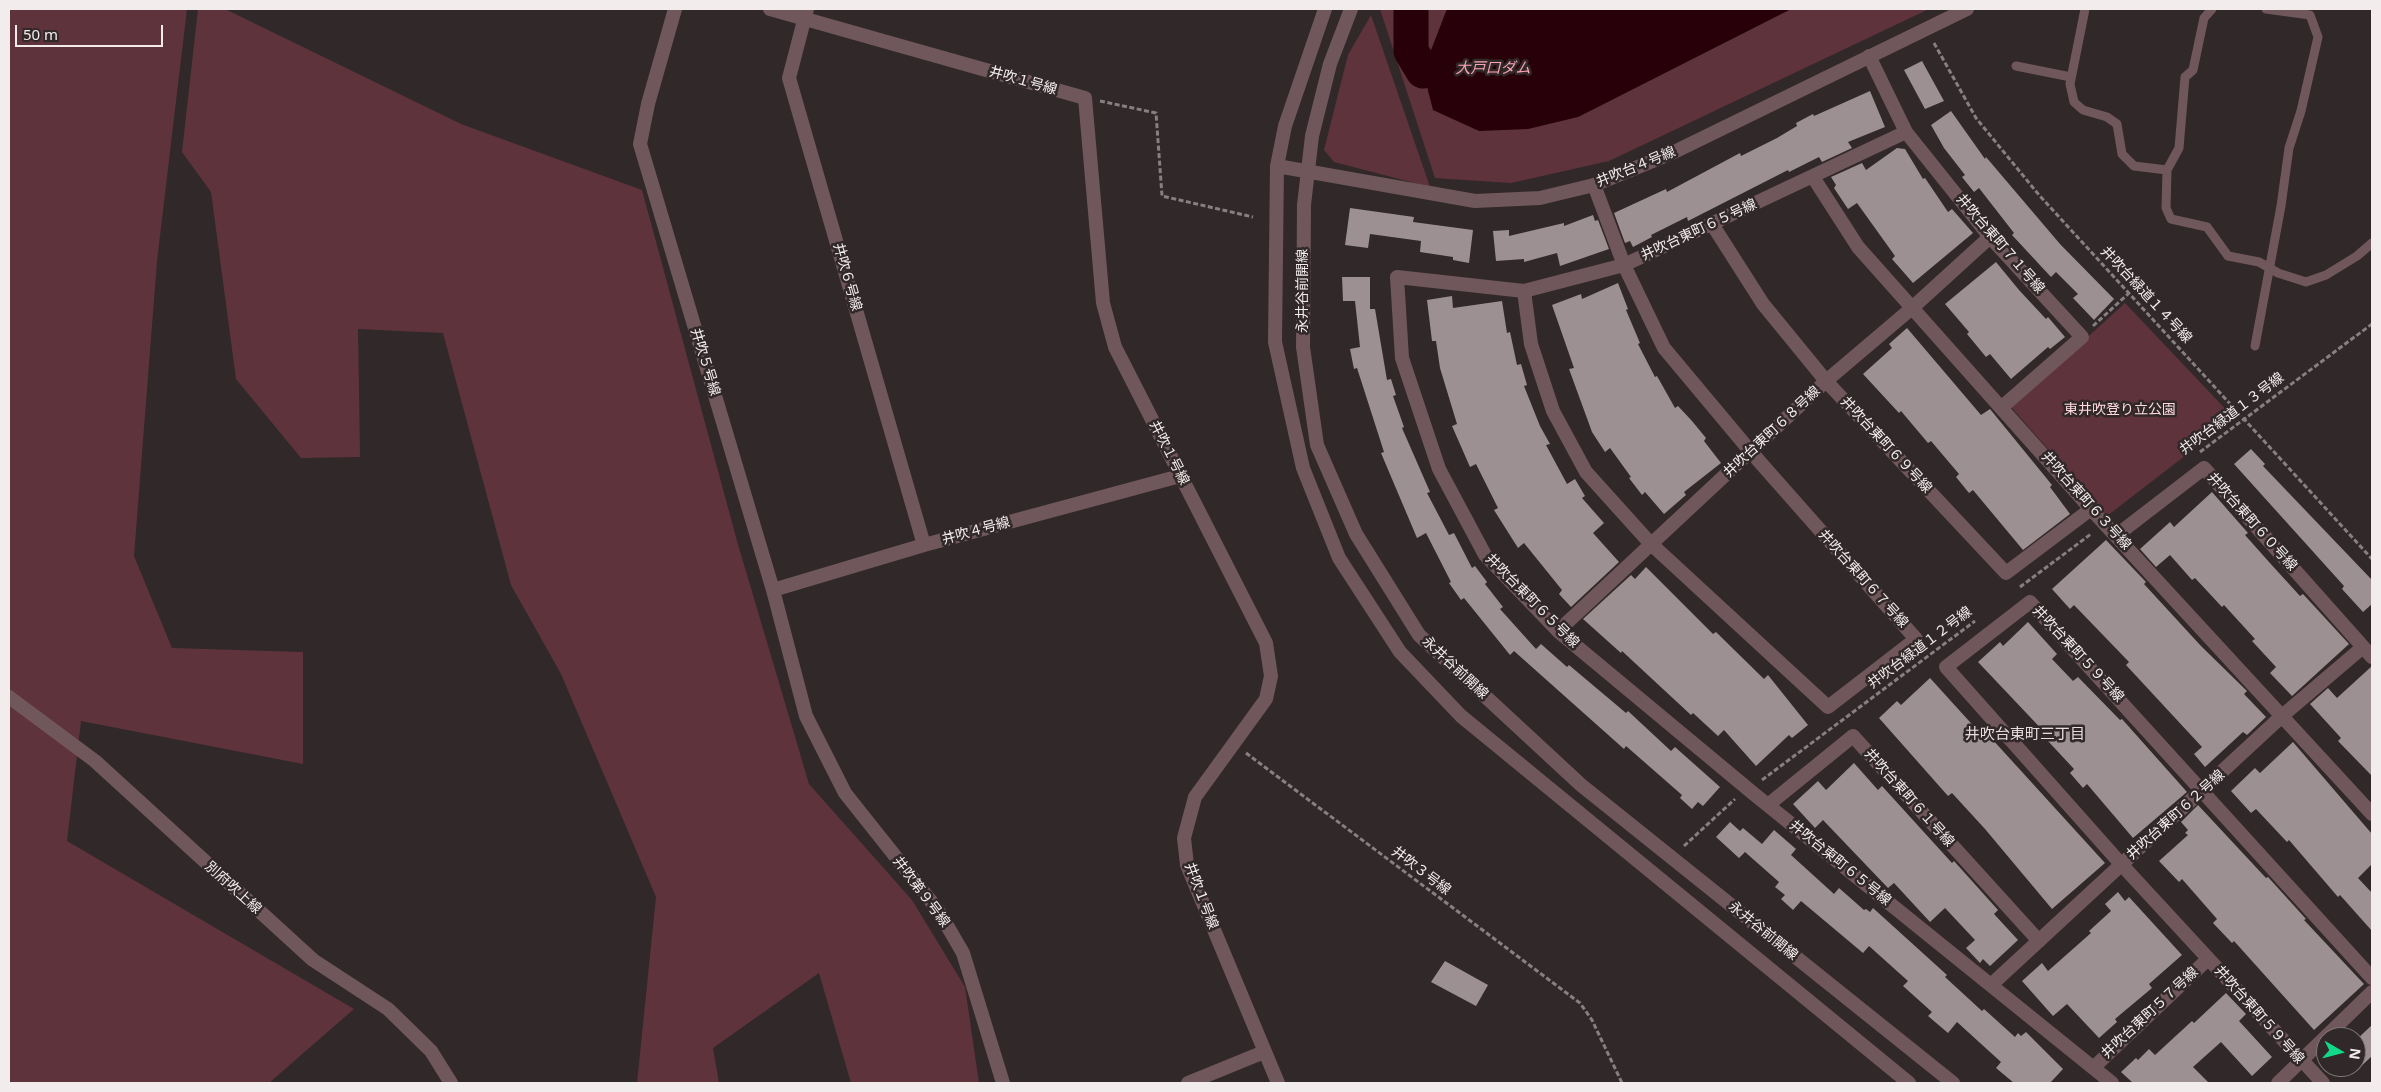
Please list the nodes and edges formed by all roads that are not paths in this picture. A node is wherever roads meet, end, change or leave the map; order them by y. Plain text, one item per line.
1 (674, 9) edge
2 (770, 9) edge
3 (1325, 9) edge
4 (1351, 9) edge
5 (1967, 9) edge
6 (2085, 9) edge
7 (2212, 9) edge
8 (2266, 9) edge
9 (806, 14) edge
10 (1869, 56) junction
11 (2016, 66) dead end
12 (2071, 78) junction
13 (1906, 132) junction
14 (1277, 166) junction
15 (2167, 170) junction
16 (1308, 172) junction
17 (1813, 177) junction
18 (1594, 185) junction
19 (1712, 224) junction
20 (1990, 236) junction
21 (2372, 243) edge
22 (1624, 265) junction
23 (2268, 267) junction
24 (1524, 291) junction
25 (1912, 308) junction
26 (2255, 346) dead end
27 (1826, 381) junction
28 (2002, 407) junction
29 (1751, 452) junction
30 (1180, 476) junction
31 (2091, 509) junction
32 (2117, 535) junction
33 (1650, 544) junction
34 (924, 545) junction
35 (773, 590) junction
36 (1558, 631) junction
37 (2368, 652) edge
38 (9, 697) edge
39 (806, 716) joint
40 (2282, 716) junction
41 (2203, 790) junction
42 (1768, 805) junction
43 (2372, 814) edge
44 (2122, 864) junction
45 (2039, 941) junction
46 (2208, 959) junction
47 (2372, 978) edge
48 (1991, 985) junction
49 (2372, 992) edge
50 (1264, 1052) junction
51 (2300, 1061) junction
52 (2093, 1068) junction
53 (450, 1083) edge
54 (1003, 1083) edge
55 (1188, 1083) edge
56 (1278, 1083) edge
57 (1909, 1083) edge
58 (1953, 1083) edge
59 (2112, 1083) edge
60 (2278, 1083) edge
61 (2323, 1083) edge

1 - 35 street, 井吹５号線
2 - 9 street, 井吹１号線
3 - 14 street, 永井谷前開線
4 - 16 street, 永井谷前開線
5 - 10 street, 井吹台４号線
6 - 12 lane
7 - 15 lane
8 - 23 lane
9 - 30 street, 井吹１号線
9 - 34 street, 井吹６号線
10 - 13 street, 井吹台東町７１号線
10 - 18 street, 井吹台４号線
11 - 12 lane
12 - 15 lane
13 - 17 street, 井吹台東町６５号線
13 - 20 street, 井吹台東町７１号線
14 - 16 street, 井吹台４号線
14 - 57 street, 永井谷前開線
15 - 23 lane
16 - 18 street, 井吹台４号線
16 - 58 street, 永井谷前開線
17 - 19 street, 井吹台東町６５号線
17 - 25 street, 井吹台東町６３号線
18 - 22 street, 井吹台東町６７号線
19 - 22 street, 井吹台東町６５号線
19 - 27 street, 井吹台東町６９号線
20 - 25 street, 井吹台東町６８号線
20 - 28 street, 井吹台東町７１号線
21 - 23 lane
22 - 24 street, 井吹台東町６５号線
22 - 29 street, 井吹台東町６７号線
23 - 26 lane
24 - 33 street, 井吹台東町６７号線
24 - 36 street, 井吹台東町６５号線
25 - 27 street, 井吹台東町６８号線
25 - 28 street, 井吹台東町６３号線
27 - 29 street, 井吹台東町６８号線
27 - 31 street, 井吹台東町６９号線
28 - 31 street, 井吹台東町６３号線
29 - 33 street, 井吹台東町６８号線
29 - 33 street, 井吹台東町６７号線
30 - 34 street, 井吹４号線
30 - 50 street, 井吹１号線
31 - 32 street, 井吹台東町６３号線
32 - 37 street, 井吹台東町６０号線
32 - 40 street, 井吹台東町６３号線
33 - 36 street, 井吹台東町６８号線
34 - 35 street, 井吹４号線
35 - 39 street, 井吹５号線
36 - 42 street, 井吹台東町６５号線
37 - 40 street, 井吹台東町６２号線
38 - 53 street, 別府吹上線
39 - 54 street, 井吹第９号線
40 - 41 street, 井吹台東町６２号線
40 - 43 street, 井吹台東町６３号線
41 - 44 street, 井吹台東町６２号線
41 - 44 street, 井吹台東町５９号線
41 - 47 street, 井吹台東町５９号線
42 - 45 street, 井吹台東町６１号線
42 - 48 street, 井吹台東町６５号線
44 - 45 street, 井吹台東町６２号線
44 - 46 street, 井吹台東町５９号線
45 - 48 street, 井吹台東町６２号線
46 - 51 street, 井吹台東町５９号線
46 - 52 street, 井吹台東町５７号線
48 - 52 street, 井吹台東町６５号線
49 - 51 street
50 - 55 street
50 - 56 street, 井吹１号線
51 - 60 street
51 - 61 street, 井吹台東町５９号線
52 - 59 street, 井吹台東町６５号線

